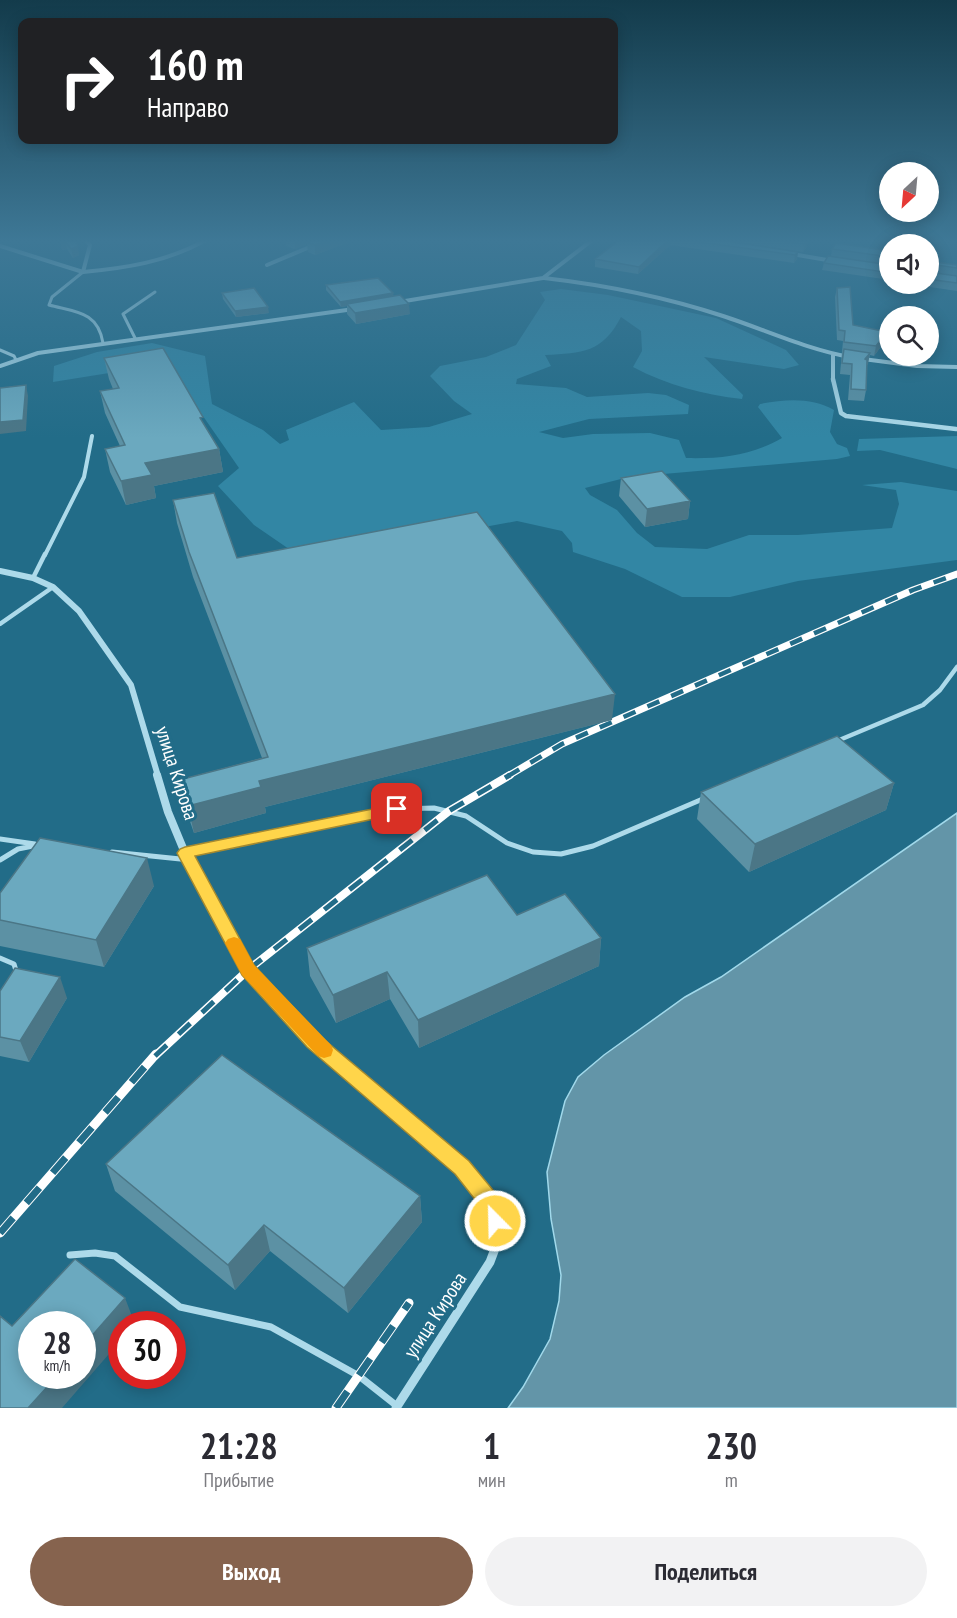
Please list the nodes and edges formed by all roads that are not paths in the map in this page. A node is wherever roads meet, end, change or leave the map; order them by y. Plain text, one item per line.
1 (56, 307) edge
2 (132, 307) edge
3 (691, 307) edge
4 (356, 309) edge
5 (135, 338) junction
6 (104, 343) junction
7 (0, 351) edge
8 (833, 354) junction
9 (16, 360) junction
10 (0, 366) edge
11 (957, 367) edge
12 (956, 429) edge
13 (92, 436) dead end
14 (0, 571) edge
15 (33, 578) junction
16 (53, 587) junction
17 (0, 624) edge
18 (957, 667) edge
19 (835, 742) edge
20 (714, 794) edge
21 (0, 839) edge
22 (109, 852) edge
23 (187, 856) junction
24 (0, 860) edge
25 (0, 958) edge
26 (12, 982) edge
27 (70, 1255) dead end
28 (396, 1407) edge

1 - 6 lane
2 - 5 lane
3 - 8 street
4 - 5 street
5 - 6 street
6 - 9 street
7 - 9 lane
8 - 11 street
8 - 12 street
9 - 10 street
13 - 15 lane
14 - 15 street, улица Кирова
15 - 16 street, улица Кирова
16 - 17 lane
16 - 23 street, улица Кирова
18 - 19 lane
20 - 23 lane
21 - 24 lane
22 - 23 lane
23 - 28 street, улица Кирова
25 - 26 lane
27 - 28 lane

